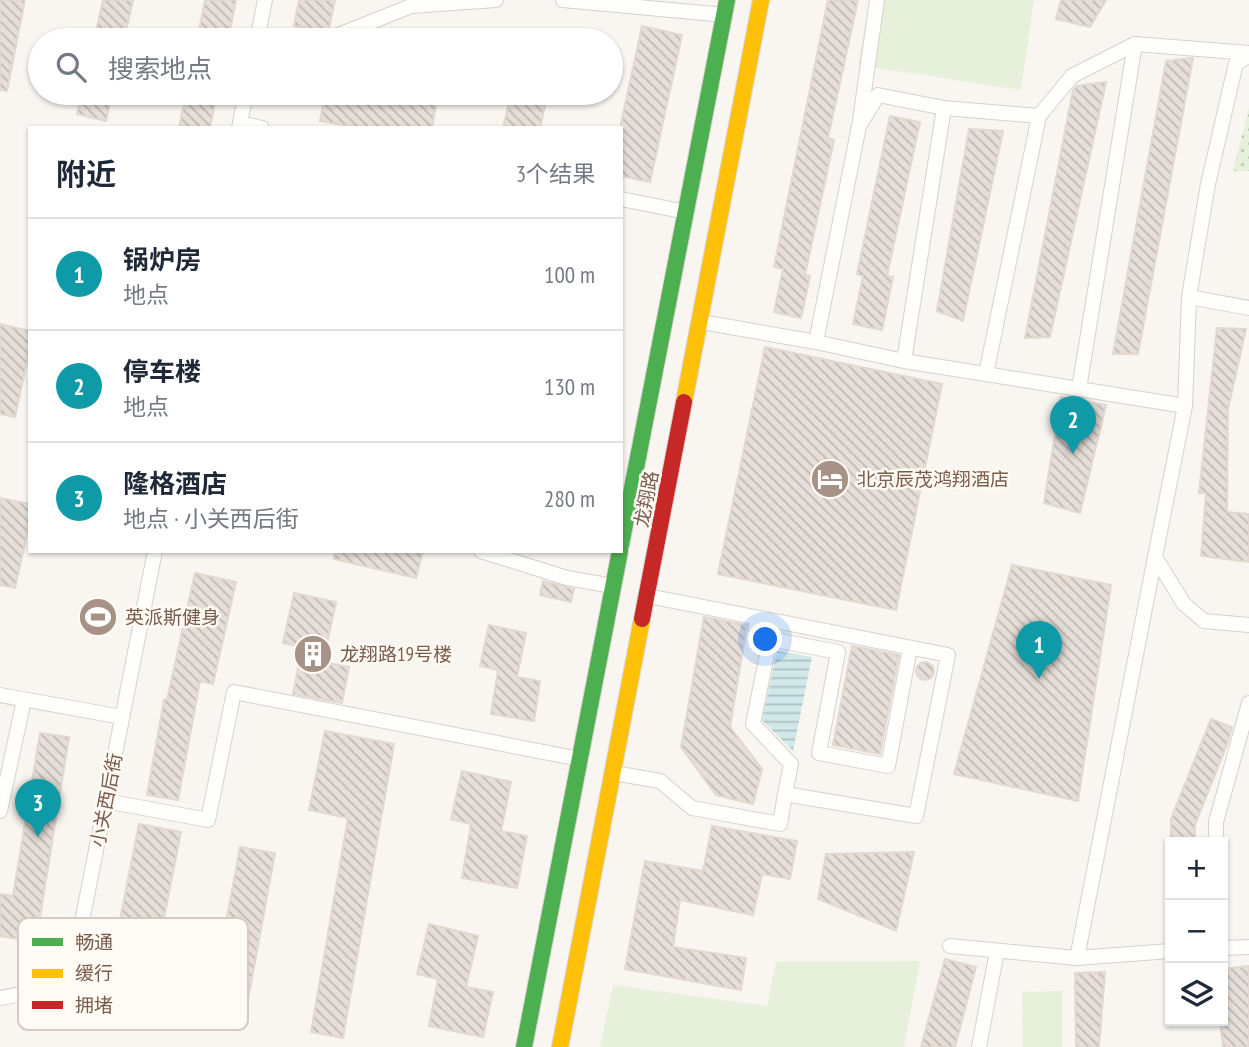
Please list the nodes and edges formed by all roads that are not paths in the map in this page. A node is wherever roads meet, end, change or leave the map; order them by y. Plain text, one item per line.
1 (265, 0) edge
2 (496, 0) edge
3 (564, 0) edge
4 (761, 0) edge
5 (877, 0) edge
6 (726, 7) edge
7 (259, 28) edge
8 (355, 28) edge
9 (1135, 44) junction
10 (1246, 59) edge
11 (244, 105) edge
12 (944, 108) junction
13 (1039, 116) junction
14 (240, 125) edge
15 (859, 126) junction
16 (623, 200) edge
17 (686, 212) junction
18 (1189, 297) junction
19 (1249, 308) edge
20 (702, 321) junction
21 (816, 342) junction
22 (904, 361) junction
23 (986, 374) junction
24 (1079, 389) junction
25 (1185, 406) junction
26 (623, 535) edge
27 (155, 553) edge
28 (487, 553) edge
29 (620, 553) edge
30 (1155, 557) junction
31 (613, 586) junction
32 (648, 596) junction
33 (758, 618) junction
34 (1249, 625) edge
35 (765, 634) dead end
36 (910, 648) junction
37 (0, 695) edge
38 (24, 699) junction
39 (1249, 703) edge
40 (122, 717) junction
41 (580, 759) junction
42 (614, 773) junction
43 (797, 781) dead end
44 (785, 794) junction
45 (106, 801) junction
46 (0, 811) edge
47 (1216, 837) edge
48 (83, 918) edge
49 (950, 946) dead end
50 (1249, 947) edge
51 (1228, 948) edge
52 (997, 951) junction
53 (1165, 951) edge
54 (1077, 958) junction
55 (18, 995) edge
56 (0, 998) edge
57 (524, 1047) edge
58 (561, 1047) edge
59 (979, 1047) edge

1 - 7 street
2 - 8 street
3 - 6 street
4 - 20 street, 龙翔路
5 - 15 street
6 - 17 street, 龙翔路
9 - 10 street
9 - 13 street
9 - 24 street
10 - 18 street
11 - 14 street
12 - 13 street
12 - 15 street
12 - 22 street
13 - 23 street
15 - 21 street
16 - 17 street
17 - 26 street, 龙翔路
18 - 19 street
18 - 25 street
20 - 21 street
20 - 32 street, 龙翔路
21 - 22 street
22 - 23 street
23 - 24 street
24 - 25 street
25 - 30 street
27 - 40 street, 小关西后街
28 - 31 street
29 - 31 street, 龙翔路
30 - 34 street
30 - 54 street
31 - 41 street, 龙翔路
32 - 33 street
32 - 42 street, 龙翔路
33 - 35 street
33 - 36 street
36 - 44 street
36 - 44 street
37 - 38 street
38 - 40 street
38 - 46 street
39 - 47 street
40 - 45 street, 小关西后街
41 - 45 street
41 - 57 street, 龙翔路
42 - 44 street
42 - 58 street, 龙翔路
43 - 44 street
45 - 48 street, 小关西后街
49 - 52 street
50 - 51 street
52 - 54 street
52 - 59 street
53 - 54 street
55 - 56 street, 小关西后街

